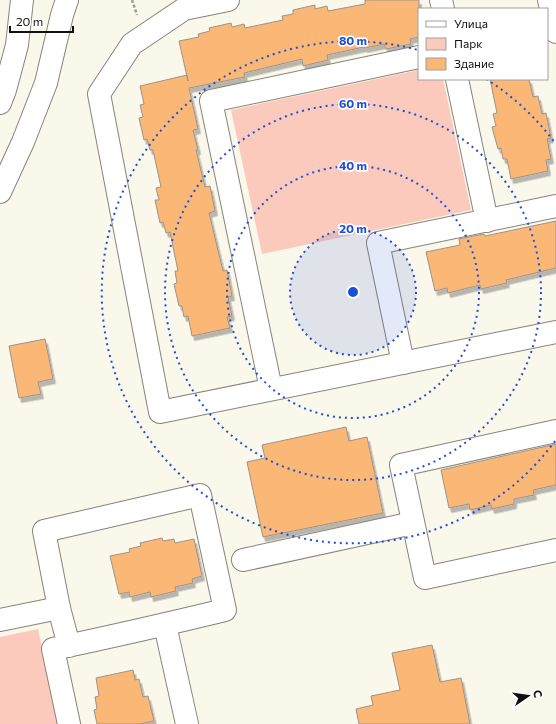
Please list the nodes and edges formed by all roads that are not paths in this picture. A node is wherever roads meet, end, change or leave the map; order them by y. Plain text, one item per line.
1 (22, 0) edge
2 (67, 0) edge
3 (228, 0) edge
4 (549, 0) edge
5 (556, 32) edge
6 (418, 57) edge
7 (457, 80) edge
8 (0, 103) edge
9 (0, 192) edge
10 (556, 206) edge
11 (487, 221) junction
12 (556, 332) edge
13 (402, 363) junction
14 (271, 389) junction
15 (556, 431) edge
16 (413, 523) junction
17 (556, 550) edge
18 (243, 560) dead end
19 (59, 608) junction
20 (0, 620) edge
21 (165, 625) junction
22 (69, 646) junction
23 (69, 724) edge
24 (187, 724) edge

1 - 8 main road
2 - 9 main road
3 - 14 main road
4 - 5 main road
6 - 14 main road
7 - 11 main road
10 - 11 main road
11 - 13 main road
12 - 13 main road
13 - 14 main road
15 - 16 main road
16 - 17 main road
16 - 18 main road
19 - 20 main road
19 - 21 main road
19 - 22 main road
21 - 22 main road
21 - 24 main road
22 - 23 main road

